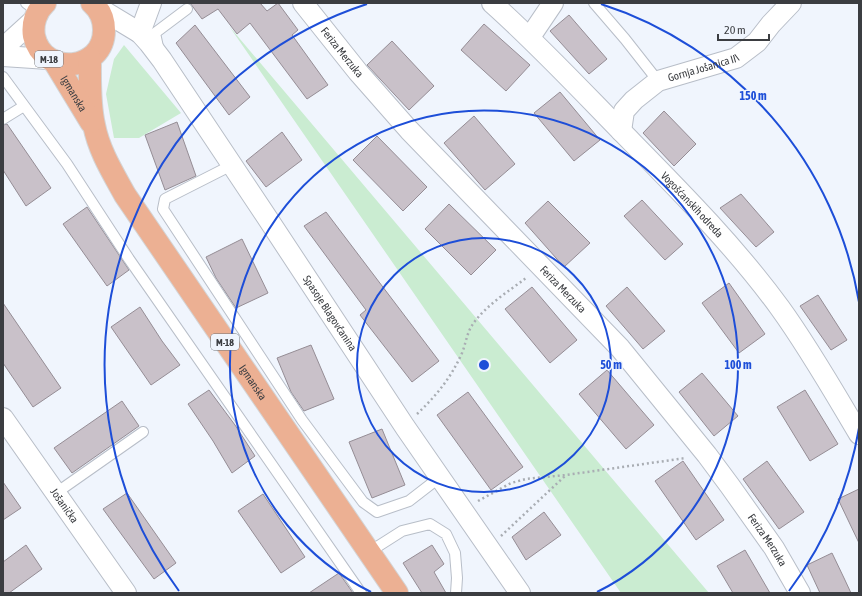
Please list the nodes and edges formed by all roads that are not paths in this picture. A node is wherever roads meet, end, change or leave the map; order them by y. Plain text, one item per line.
1 (151, 3) edge
2 (302, 3) edge
3 (492, 3) edge
4 (554, 3) edge
5 (594, 3) edge
6 (790, 3) edge
7 (94, 5) edge
8 (36, 9) edge
9 (188, 9) dead end
10 (140, 33) junction
11 (530, 37) junction
12 (3, 48) edge
13 (96, 52) junction
14 (3, 56) edge
15 (51, 60) junction
16 (162, 60) junction
17 (3, 77) edge
18 (658, 81) junction
19 (24, 106) junction
20 (3, 118) edge
21 (94, 126) junction
22 (621, 130) junction
23 (232, 165) junction
24 (3, 418) edge
25 (144, 432) dead end
26 (859, 434) edge
27 (440, 478) junction
28 (56, 493) junction
29 (370, 552) junction
30 (126, 593) edge
31 (361, 593) edge
32 (397, 593) edge
33 (456, 593) edge
34 (520, 593) edge
35 (800, 593) edge

1 - 10 street
2 - 35 street, Feriza Merzuka
3 - 11 street, Vogošćanskih odreda
4 - 11 street
5 - 18 lane
6 - 18 street, Gornja Jošanica III
7 - 10 street, Spasoje Blagovčanina
7 - 13 main road, M-18
8 - 12 street
8 - 15 main road, M-18
9 - 16 lane
10 - 13 street
10 - 16 street, Spasoje Blagovčanina
11 - 22 street, Vogošćanskih odreda
13 - 15 main road, M-18
13 - 21 main road, Igmanska / M-18
14 - 15 street
15 - 21 main road, Igmanska / M-18
16 - 23 street, Spasoje Blagovčanina
17 - 19 lane
18 - 22 street, Gornja Jošanica III
19 - 20 lane
19 - 31 lane
21 - 29 main road, Igmanska / M-18
22 - 26 street, Vogošćanskih odreda
23 - 27 street, Spasoje Blagovčanina
23 - 27 lane
24 - 28 street, Jošanička
25 - 28 lane
27 - 34 street, Spasoje Blagovčanina
28 - 30 street, Jošanička
29 - 32 main road, Igmanska / M-18
29 - 33 lane

